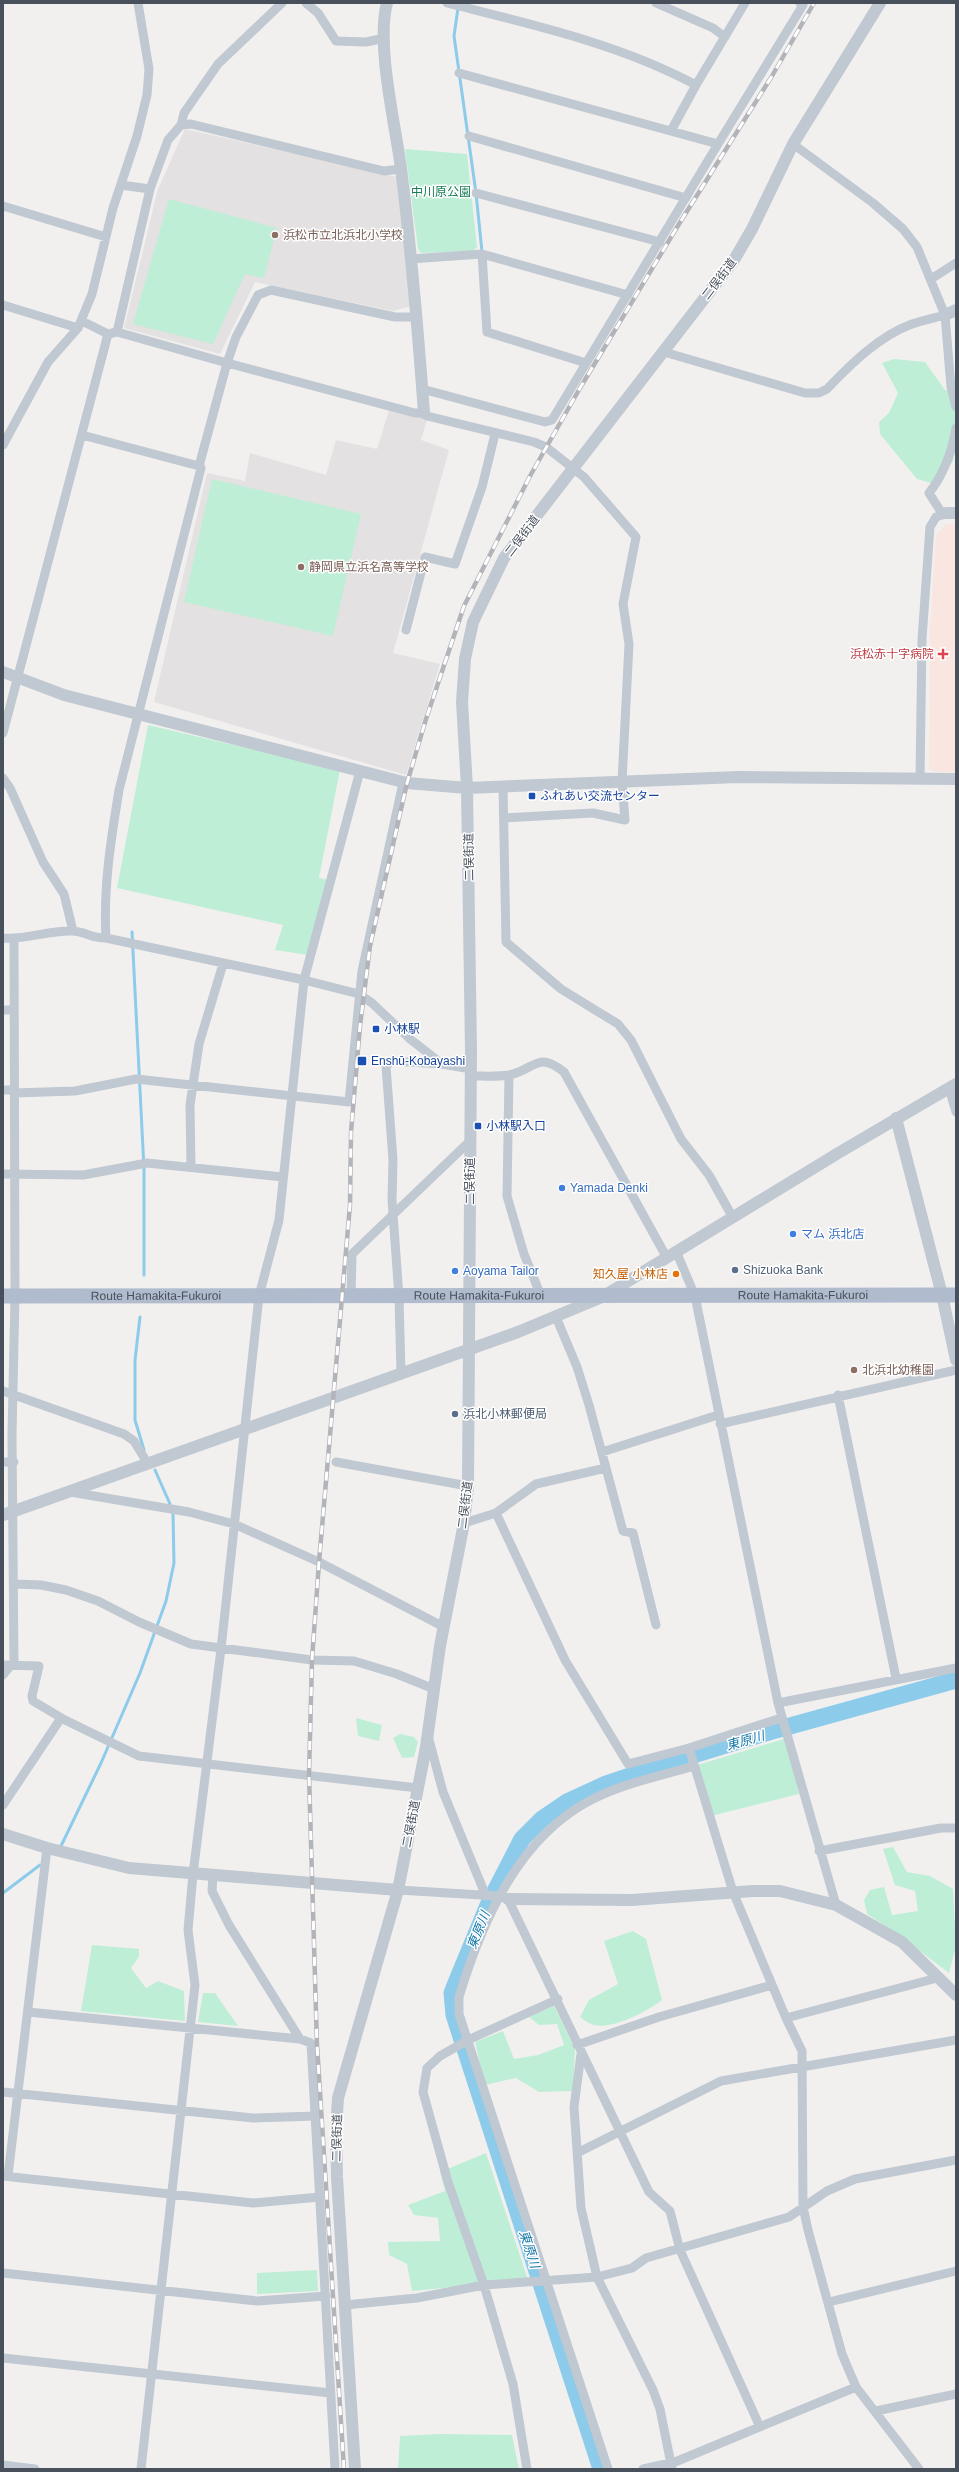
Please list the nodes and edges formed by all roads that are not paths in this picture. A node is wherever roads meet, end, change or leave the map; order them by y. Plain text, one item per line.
1 (138, 3) edge
2 (282, 3) edge
3 (306, 3) edge
4 (387, 3) edge
5 (447, 3) edge
6 (656, 3) edge
7 (745, 3) edge
8 (800, 3) edge
9 (880, 3) edge
10 (459, 4) edge
11 (725, 37) junction
12 (385, 38) junction
13 (459, 73) dead end
14 (696, 85) junction
15 (181, 125) junction
16 (672, 129) junction
17 (469, 136) dead end
18 (718, 144) junction
19 (793, 144) junction
20 (401, 169) junction
21 (121, 185) junction
22 (150, 189) junction
23 (476, 193) dead end
24 (686, 198) junction
25 (3, 206) edge
26 (106, 236) junction
27 (660, 242) junction
28 (482, 254) junction
29 (410, 259) junction
30 (956, 263) edge
31 (932, 279) junction
32 (628, 295) junction
33 (3, 305) edge
34 (950, 312) edge
35 (416, 317) junction
36 (80, 324) junction
37 (112, 333) junction
38 (664, 352) junction
39 (952, 356) edge
40 (227, 363) junction
41 (586, 363) junction
42 (422, 390) junction
43 (956, 407) edge
44 (424, 413) junction
45 (956, 428) edge
46 (495, 434) junction
47 (82, 435) junction
48 (3, 445) edge
49 (199, 466) junction
50 (573, 469) junction
51 (948, 514) edge
52 (406, 630) dead end
53 (3, 672) edge
54 (17, 678) junction
55 (138, 713) junction
56 (3, 733) edge
57 (360, 771) junction
58 (3, 778) edge
59 (920, 778) junction
60 (956, 778) edge
61 (622, 782) junction
62 (403, 783) junction
63 (503, 786) junction
64 (468, 788) junction
65 (505, 818) junction
66 (73, 931) junction
67 (3, 938) edge
68 (106, 938) junction
69 (14, 939) junction
70 (223, 964) junction
71 (304, 980) junction
72 (359, 994) junction
73 (3, 1010) edge
74 (13, 1010) junction
75 (442, 1064) junction
76 (471, 1072) junction
77 (509, 1075) junction
78 (194, 1085) junction
79 (953, 1086) edge
80 (3, 1090) edge
81 (14, 1091) junction
82 (292, 1096) junction
83 (956, 1112) edge
84 (896, 1118) junction
85 (471, 1140) junction
86 (191, 1167) junction
87 (3, 1174) edge
88 (14, 1174) junction
89 (283, 1177) junction
90 (393, 1213) junction
91 (732, 1216) junction
92 (672, 1255) junction
93 (470, 1295) junction
94 (949, 1295) edge
95 (9, 1296) edge
96 (259, 1296) junction
97 (351, 1296) junction
98 (399, 1296) junction
99 (541, 1296) junction
100 (695, 1296) junction
101 (602, 1297) junction
102 (556, 1317) junction
103 (470, 1348) junction
104 (956, 1360) edge
105 (956, 1370) edge
106 (401, 1373) junction
107 (3, 1391) edge
108 (12, 1394) junction
109 (838, 1396) junction
110 (719, 1419) junction
111 (245, 1428) junction
112 (602, 1452) junction
113 (3, 1462) edge
114 (14, 1462) junction
115 (336, 1462) dead end
116 (148, 1464) junction
117 (606, 1468) junction
118 (468, 1486) junction
119 (70, 1492) junction
120 (8, 1513) edge
121 (496, 1513) junction
122 (464, 1523) junction
123 (234, 1524) junction
124 (15, 1584) junction
125 (656, 1625) dead end
126 (444, 1627) junction
127 (220, 1649) junction
128 (9, 1665) edge
129 (956, 1668) edge
130 (3, 1675) edge
131 (896, 1678) junction
132 (434, 1689) junction
133 (778, 1704) junction
134 (61, 1718) junction
135 (781, 1718) junction
136 (427, 1734) junction
137 (689, 1748) junction
138 (207, 1765) junction
139 (694, 1766) junction
140 (418, 1788) junction
141 (3, 1805) edge
142 (956, 1828) edge
143 (3, 1834) edge
144 (47, 1848) junction
145 (819, 1851) junction
146 (193, 1874) junction
147 (213, 1876) junction
148 (398, 1890) junction
149 (733, 1892) junction
150 (487, 1896) junction
151 (503, 1898) junction
152 (836, 1904) junction
153 (937, 1978) junction
154 (772, 1986) junction
155 (956, 1995) edge
156 (558, 1999) junction
157 (28, 2012) junction
158 (786, 2018) junction
159 (190, 2027) junction
160 (300, 2039) junction
161 (468, 2040) junction
162 (956, 2040) edge
163 (579, 2050) junction
164 (802, 2066) junction
165 (3, 2092) edge
166 (19, 2094) junction
167 (180, 2110) junction
168 (316, 2116) junction
169 (621, 2132) junction
170 (577, 2153) junction
171 (956, 2160) edge
172 (6, 2176) edge
173 (171, 2194) junction
174 (320, 2197) junction
175 (804, 2207) junction
176 (680, 2250) junction
177 (956, 2271) edge
178 (3, 2274) edge
179 (597, 2277) junction
180 (543, 2282) junction
181 (484, 2285) junction
182 (160, 2290) junction
183 (326, 2296) junction
184 (829, 2302) junction
185 (345, 2305) junction
186 (3, 2358) edge
187 (151, 2374) junction
188 (856, 2387) junction
189 (330, 2392) junction
190 (956, 2394) edge
191 (876, 2411) junction
192 (760, 2427) junction
193 (3, 2465) edge
194 (672, 2466) edge
195 (35, 2469) edge
196 (141, 2469) edge
197 (335, 2469) edge
198 (355, 2469) edge
199 (527, 2469) edge
200 (608, 2469) edge
201 (644, 2469) edge
202 (919, 2469) edge

1 - 21 street
2 - 15 street
3 - 12 street
4 - 12 street
5 - 10 street
6 - 11 street
7 - 11 street
8 - 18 street
9 - 19 street, 二俣街道
10 - 14 street
11 - 14 street
12 - 20 street
13 - 16 street
14 - 16 street
15 - 20 street
15 - 22 street
16 - 18 street
17 - 24 street
18 - 24 street
19 - 31 street
19 - 38 street, 二俣街道
20 - 29 street
21 - 22 street
21 - 26 street
22 - 37 street
23 - 27 street
24 - 27 street
25 - 26 street
26 - 36 street
27 - 32 street
28 - 29 street
28 - 32 street
28 - 41 street
29 - 35 street
30 - 31 street
31 - 34 street
32 - 41 street
33 - 36 street
34 - 38 street
34 - 39 street
35 - 40 street
35 - 42 street
36 - 37 street
36 - 48 street
37 - 40 street
37 - 47 street
38 - 50 street, 二俣街道
39 - 43 street
40 - 44 street
40 - 49 street
41 - 42 street
42 - 44 street
44 - 46 street
45 - 51 street
46 - 50 street
46 - 52 street
47 - 49 street
47 - 54 street
49 - 55 street
50 - 61 street
50 - 64 street, 二俣街道
51 - 59 street
53 - 54 street
54 - 55 street
54 - 56 street
55 - 57 street
55 - 68 street
57 - 62 street
57 - 71 street
58 - 66 street
59 - 60 street
59 - 61 street
61 - 63 street
61 - 65 street
62 - 64 street
62 - 72 street
63 - 64 street
63 - 65 street
64 - 76 street, 二俣街道
65 - 91 street
66 - 68 street
66 - 69 street
67 - 69 street
68 - 70 street
69 - 74 street
70 - 71 street
70 - 78 street
71 - 72 street
71 - 82 street
72 - 75 street
72 - 82 street
73 - 74 street
74 - 81 street
75 - 76 street
75 - 90 street
76 - 77 street
76 - 85 street, 二俣街道
77 - 92 street
77 - 99 street
78 - 81 street
78 - 82 street
78 - 86 street
79 - 83 street
79 - 84 street
80 - 81 street
81 - 88 street
82 - 89 street
84 - 91 street
84 - 94 street
85 - 90 street
85 - 93 street, 二俣街道
86 - 88 street
86 - 89 street
87 - 88 street
88 - 95 street
89 - 96 street
90 - 97 street
90 - 98 street
91 - 92 street
92 - 100 street
92 - 101 street
93 - 98 main road, Route Hamakita-Fukuroi
93 - 99 main road, Route Hamakita-Fukuroi
93 - 103 street, 二俣街道
94 - 100 main road, Route Hamakita-Fukuroi
94 - 104 street
95 - 96 main road, Route Hamakita-Fukuroi
95 - 108 street
96 - 97 main road, Route Hamakita-Fukuroi
96 - 111 street
97 - 98 main road, Route Hamakita-Fukuroi
98 - 106 street
99 - 101 main road, Route Hamakita-Fukuroi
100 - 101 main road, Route Hamakita-Fukuroi
100 - 110 street
101 - 102 street
102 - 103 street
102 - 112 street
103 - 106 street
103 - 118 street, 二俣街道
105 - 109 street
106 - 111 street
107 - 108 street
108 - 114 street
108 - 116 street
109 - 110 street
109 - 131 street
110 - 112 street
110 - 133 street
111 - 116 street
111 - 123 street
112 - 117 street
113 - 114 street
114 - 120 street
115 - 118 street
116 - 119 street
117 - 121 street
117 - 125 street
118 - 122 street, 二俣街道
119 - 120 street
119 - 123 street
120 - 124 street
121 - 122 street
121 - 137 street
122 - 126 street, 二俣街道
123 - 126 street
123 - 127 street
124 - 127 street
124 - 128 street
126 - 132 street, 二俣街道
127 - 132 street
127 - 138 street
128 - 130 street
128 - 134 street
129 - 131 street
131 - 133 street
132 - 136 street, 二俣街道
133 - 135 street
134 - 138 street
134 - 141 street
135 - 137 street
135 - 145 street
136 - 140 street, 二俣街道
136 - 150 street
137 - 139 street
138 - 140 street
138 - 146 street
139 - 149 street
139 - 151 street
140 - 148 street, 二俣街道
142 - 145 street
143 - 144 street
144 - 146 street
144 - 157 street
145 - 152 street
146 - 147 street
146 - 159 street
147 - 148 street
147 - 160 street
148 - 150 street
148 - 185 street, 二俣街道
149 - 151 street
149 - 152 street
149 - 154 street
150 - 151 street
151 - 156 street
151 - 161 street
152 - 153 street
153 - 155 street
153 - 158 street
154 - 158 street
154 - 163 street
156 - 161 street
156 - 163 street
157 - 159 street
157 - 166 street
158 - 164 street
159 - 160 street
159 - 167 street
160 - 168 street
161 - 180 street
161 - 181 street
162 - 164 street
163 - 169 street
163 - 170 street
164 - 169 street
164 - 175 street
165 - 166 street
166 - 167 street
166 - 172 street
167 - 168 street
167 - 173 street
168 - 174 street
169 - 170 street
169 - 176 street
170 - 179 street
171 - 175 street
172 - 173 street
173 - 174 street
173 - 182 street
174 - 183 street
175 - 176 street
175 - 184 street
176 - 179 street
176 - 192 street
177 - 184 street
178 - 182 street
179 - 180 street
179 - 194 street
180 - 181 street
180 - 200 street
181 - 185 street
181 - 199 street
182 - 183 street
182 - 187 street
183 - 189 street
184 - 188 street
185 - 198 street, 二俣街道
186 - 187 street
187 - 189 street
187 - 196 street
188 - 191 street
188 - 192 street
189 - 197 street
190 - 191 street
191 - 202 street
192 - 194 street
193 - 195 street
194 - 201 street

